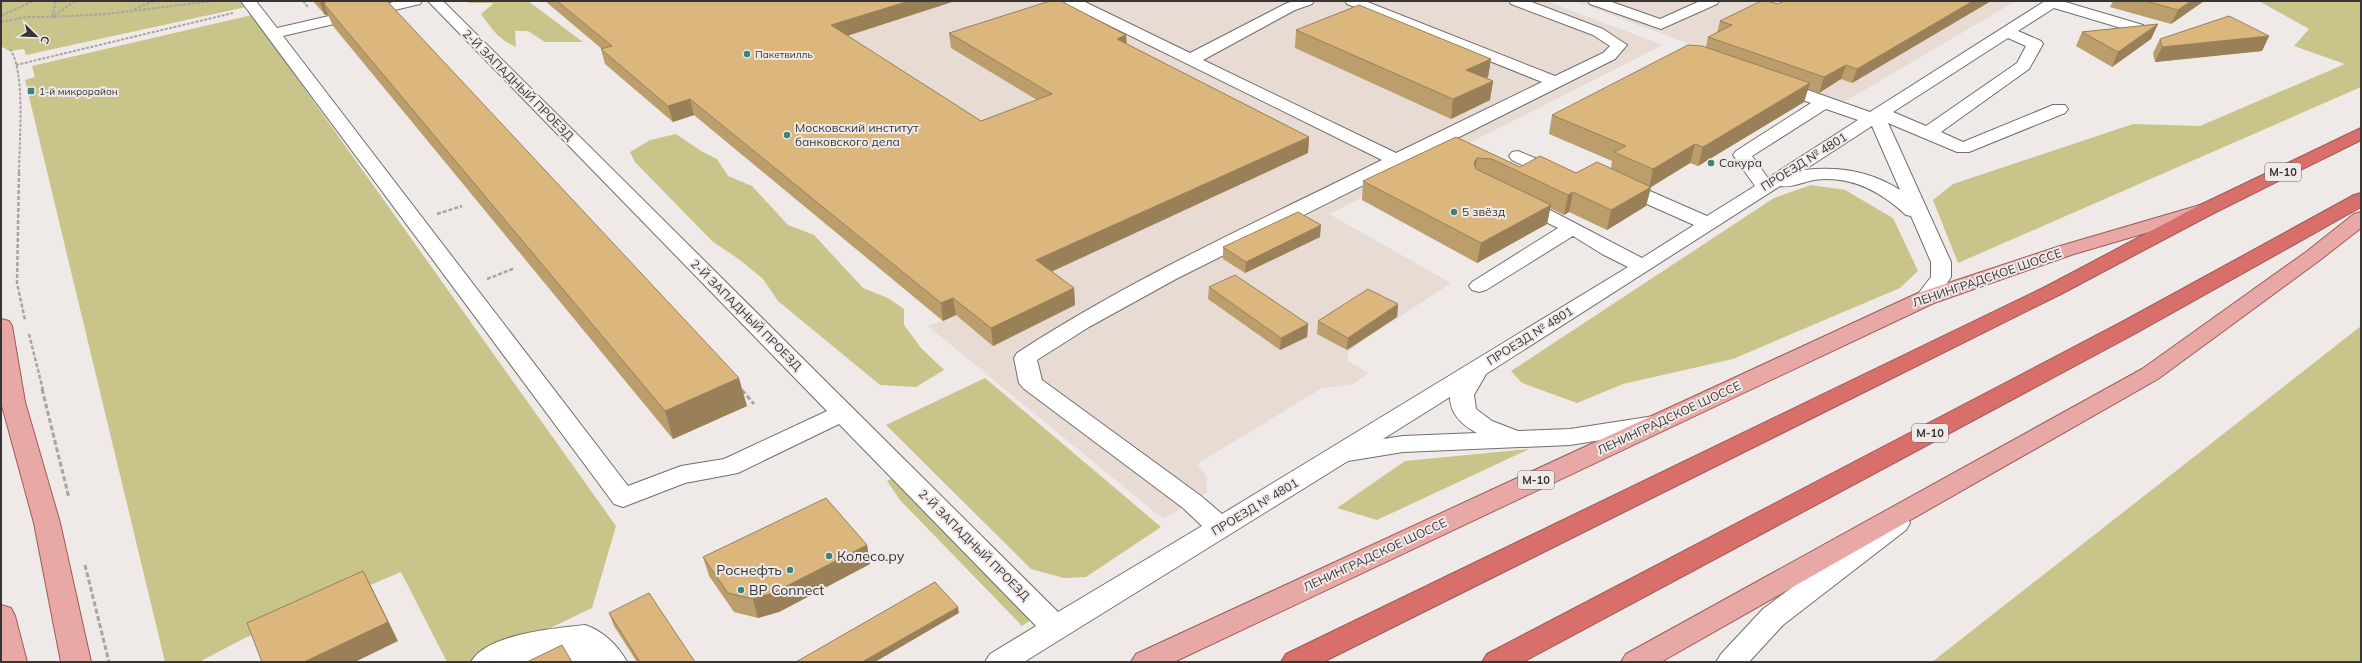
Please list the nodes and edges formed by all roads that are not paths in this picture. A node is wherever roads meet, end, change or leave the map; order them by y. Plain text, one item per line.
1 (416, 1) edge
2 (435, 1) edge
3 (1072, 1) edge
4 (1307, 1) edge
5 (1352, 1) edge
6 (1516, 1) edge
7 (1595, 1) edge
8 (1712, 1) edge
9 (2054, 2) edge
10 (251, 5) edge
11 (382, 9) edge
12 (330, 22) edge
13 (2138, 28) edge
14 (2007, 32) junction
15 (272, 34) junction
16 (1190, 60) junction
17 (1765, 81) edge
18 (1556, 82) junction
19 (1825, 102) junction
20 (2059, 109) dead end
21 (1809, 112) junction
22 (1876, 116) junction
23 (1855, 130) junction
24 (1928, 133) junction
25 (2361, 133) edge
26 (1518, 156) dead end
27 (1395, 160) junction
28 (1572, 176) edge
29 (1601, 176) edge
30 (1765, 187) junction
31 (1503, 193) edge
32 (2361, 199) edge
33 (2205, 210) junction
34 (1920, 218) junction
35 (2361, 218) edge
36 (1709, 224) junction
37 (1573, 228) junction
38 (1643, 266) junction
39 (1478, 286) dead end
40 (1926, 298) junction
41 (1, 326) edge
42 (1481, 366) junction
43 (843, 413) junction
44 (1659, 423) junction
45 (1525, 439) junction
46 (1338, 456) junction
47 (1943, 488) junction
48 (1220, 528) junction
49 (1, 616) edge
50 (1057, 629) junction
51 (582, 657) edge
52 (12, 662) edge
53 (76, 662) edge
54 (486, 662) edge
55 (498, 662) edge
56 (521, 662) edge
57 (612, 662) edge
58 (1000, 662) edge
59 (1146, 662) edge
60 (1296, 662) edge
61 (1497, 662) edge
62 (1636, 662) edge
63 (1731, 662) edge

1 - 11 street
2 - 43 street, 2-Й ЗАПАДНЫЙ ПРОЕЗД
3 - 16 street
4 - 16 street
5 - 18 street
6 - 18 street
7 - 8 street
9 - 13 street
9 - 14 street, ПРОЕЗД № 4801
10 - 15 street
12 - 15 street
14 - 22 street, ПРОЕЗД № 4801
14 - 24 street
15 - 43 street
16 - 27 street
17 - 19 street
18 - 27 street
19 - 21 street
19 - 22 street
20 - 24 street
21 - 23 street
21 - 30 street
22 - 23 street, ПРОЕЗД № 4801
22 - 24 street
22 - 34 street
23 - 30 street, ПРОЕЗД № 4801
25 - 33 highway, ЛЕНИНГРАДСКОЕ ШОССЕ / М-10
26 - 28 street
27 - 48 street
29 - 36 street
30 - 34 street
30 - 36 street, ПРОЕЗД № 4801
31 - 37 street
32 - 61 highway, М-10
33 - 40 main road, ЛЕНИНГРАДСКОЕ ШОССЕ / М-10
33 - 60 highway, ЛЕНИНГРАДСКОЕ ШОССЕ / М-10
34 - 40 street
35 - 47 main road
36 - 38 street, ПРОЕЗД № 4801
37 - 38 street
37 - 39 street
38 - 42 street, ПРОЕЗД № 4801
40 - 44 main road, ЛЕНИНГРАДСКОЕ ШОССЕ / М-10
41 - 53 main road
42 - 45 street
42 - 46 street, ПРОЕЗД № 4801
43 - 50 street, 2-Й ЗАПАДНЫЙ ПРОЕЗД
44 - 45 street
44 - 59 main road, ЛЕНИНГРАДСКОЕ ШОССЕ / М-10
45 - 46 street
46 - 48 street, ПРОЕЗД № 4801
47 - 62 main road
47 - 63 street
48 - 50 street, ПРОЕЗД № 4801
49 - 52 main road
50 - 58 street, ПРОЕЗД № 4801
51 - 55 street
51 - 56 street
54 - 57 street

